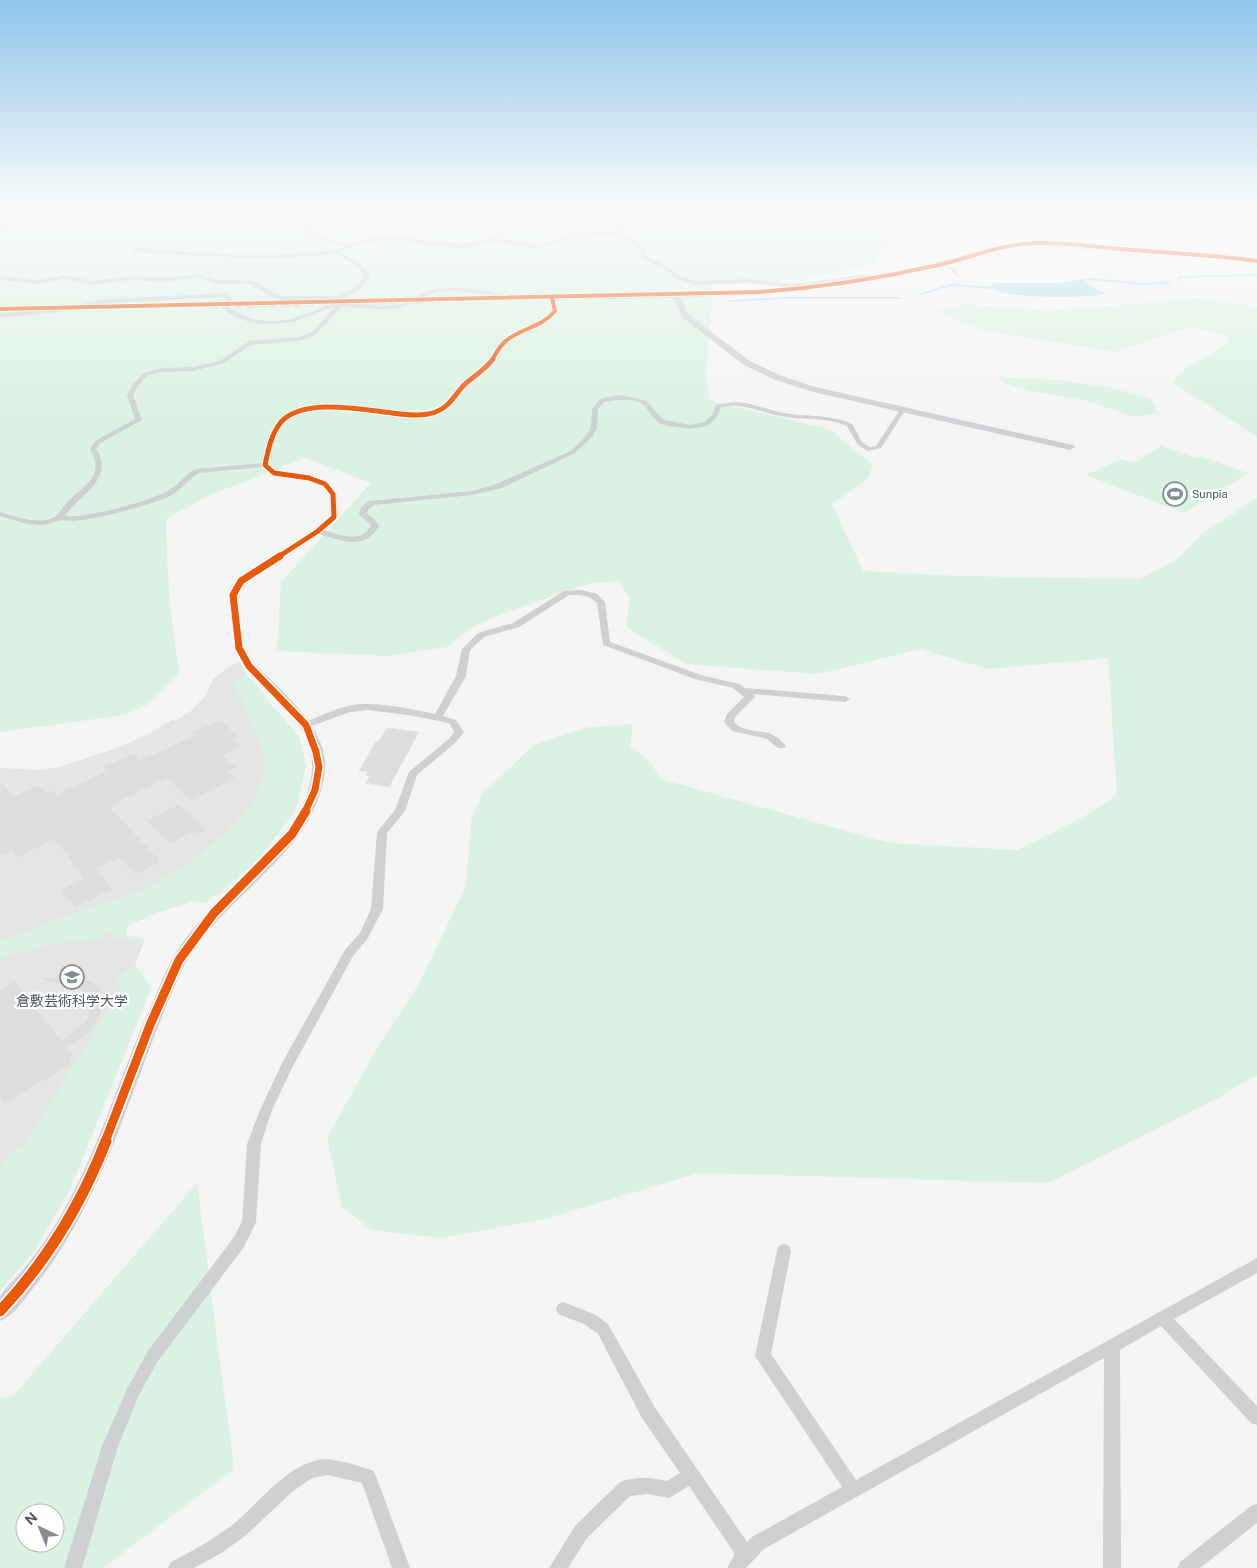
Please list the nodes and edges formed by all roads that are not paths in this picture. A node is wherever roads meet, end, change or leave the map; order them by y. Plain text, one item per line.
1 (20, 280) edge
2 (46, 280) edge
3 (82, 280) edge
4 (116, 280) edge
5 (211, 280) edge
6 (366, 280) edge
7 (685, 280) edge
8 (837, 280) edge
9 (858, 280) edge
10 (676, 296) junction
11 (502, 298) junction
12 (552, 298) junction
13 (450, 299) tunnel mouth
14 (340, 301) junction
15 (210, 304) tunnel mouth
16 (77, 307) junction
17 (65, 308) junction
18 (0, 309) edge
19 (0, 316) edge
20 (903, 409) junction
21 (1070, 447) dead end
22 (265, 465) junction
23 (0, 514) edge
24 (61, 517) junction
25 (318, 531) junction
26 (249, 666) joint
27 (743, 691) junction
28 (845, 699) dead end
29 (438, 718) junction
30 (306, 725) junction
31 (781, 746) dead end
32 (784, 1251) dead end
33 (1257, 1265) edge
34 (563, 1309) dead end
35 (0, 1311) edge
36 (1163, 1318) junction
37 (1112, 1346) junction
38 (1257, 1417) edge
39 (691, 1475) junction
40 (853, 1490) junction
41 (1257, 1512) edge
42 (741, 1562) edge
43 (73, 1568) edge
44 (177, 1568) edge
45 (401, 1568) edge
46 (558, 1568) edge
47 (1112, 1568) edge
48 (1186, 1568) edge

1 - 2 street
3 - 4 street
5 - 14 street
6 - 14 street
7 - 8 street
9 - 10 street
10 - 12 street
10 - 20 street
11 - 12 street
11 - 13 street
11 - 14 street
12 - 22 street
14 - 16 street
14 - 24 street
15 - 16 street
16 - 17 street
17 - 18 street
17 - 19 street
20 - 21 street
20 - 25 street
22 - 24 street
22 - 25 street
23 - 24 street
25 - 26 street
26 - 30 street
27 - 28 street
27 - 29 street
27 - 31 street
29 - 30 street
29 - 43 street
30 - 35 street
32 - 40 street
33 - 36 street
34 - 39 street
36 - 37 street
36 - 38 street
37 - 40 street
37 - 47 street
39 - 42 street
39 - 46 street
40 - 42 street
41 - 48 street
44 - 45 street

